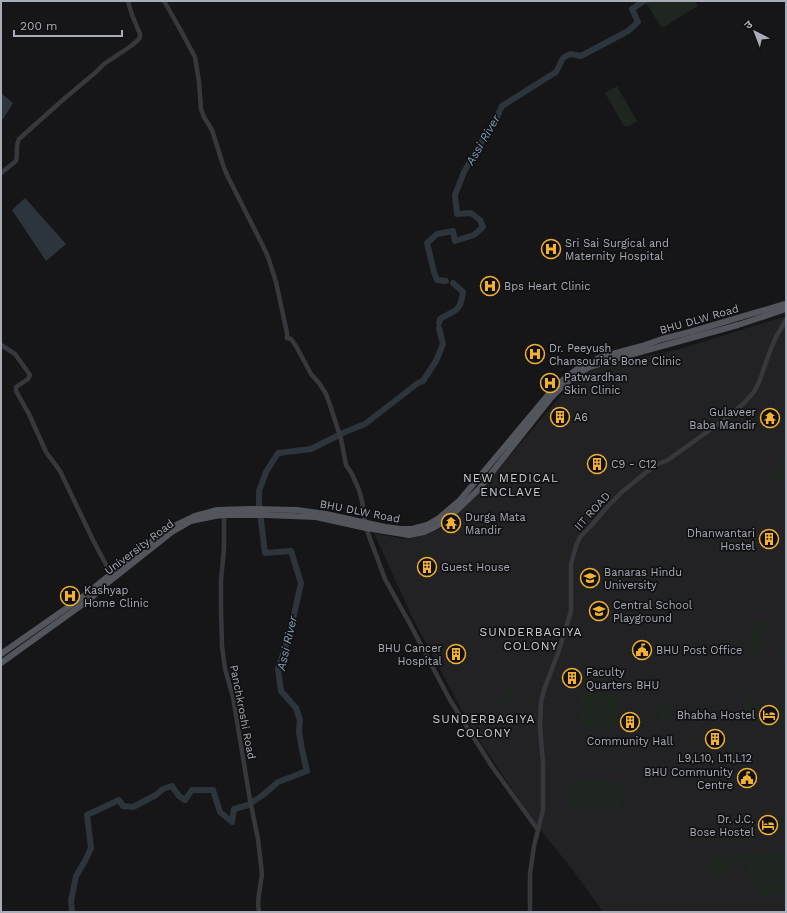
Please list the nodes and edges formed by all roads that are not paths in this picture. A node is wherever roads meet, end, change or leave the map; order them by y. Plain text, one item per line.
1 (128, 1) edge
2 (164, 1) edge
3 (1, 173) edge
4 (786, 306) edge
5 (786, 320) edge
6 (1, 345) edge
7 (251, 512) junction
8 (224, 515) junction
9 (266, 515) joint
10 (366, 525) junction
11 (112, 577) junction
12 (1, 654) edge
13 (1, 663) edge
14 (538, 830) junction
15 (259, 912) edge
16 (530, 912) edge

1 - 3 street
2 - 10 street
4 - 10 main road, BHU DLW Road
5 - 14 street, IIT ROAD
6 - 11 street
7 - 8 main road, University Road
7 - 9 main road, University Road
7 - 10 main road, BHU DLW Road
7 - 11 main road
8 - 11 main road, University Road
8 - 15 street, Panchkroshi Road
9 - 10 main road, BHU DLW Road
10 - 14 street
11 - 12 main road
11 - 13 main road, University Road
14 - 16 street, IIT ROAD

